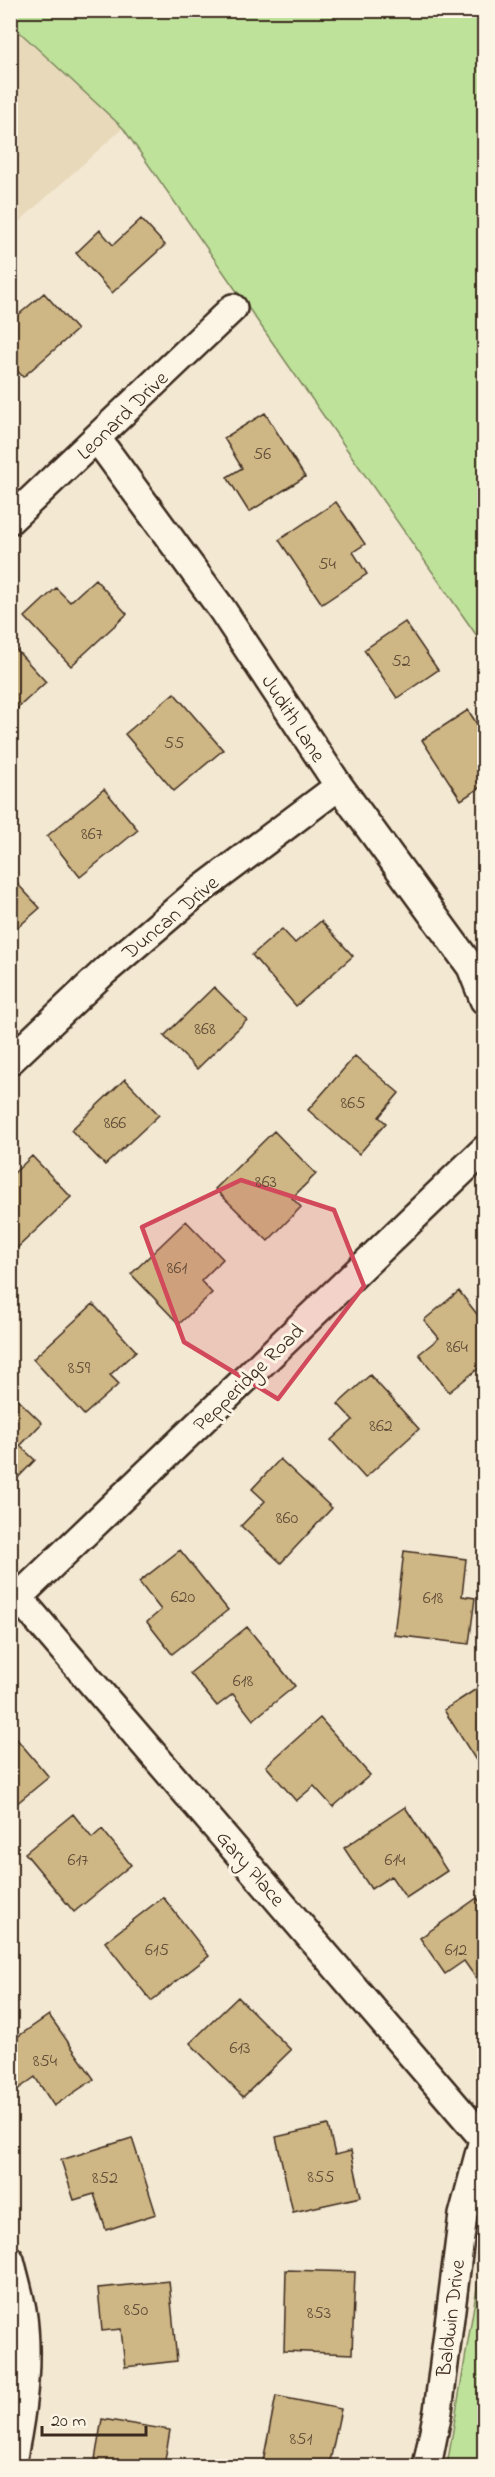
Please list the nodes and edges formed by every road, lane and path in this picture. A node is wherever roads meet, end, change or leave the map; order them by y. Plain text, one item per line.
1 (233, 308) dead end
2 (98, 440) junction
3 (10, 520) edge
4 (339, 786) junction
5 (484, 1000) edge
6 (10, 1061) edge
7 (484, 1150) edge
8 (14, 1601) edge
9 (484, 2137) edge
10 (10, 2260) edge
11 (11, 2466) edge
12 (427, 2466) edge

1 - 2 street, Leonard Drive
2 - 3 street, Leonard Drive
2 - 4 street, Judith Lane
4 - 5 street, Judith Lane
4 - 6 street, Duncan Drive
7 - 8 street, Pepperidge Road
8 - 9 street, Gary Place
9 - 12 street, Baldwin Drive
10 - 11 street

